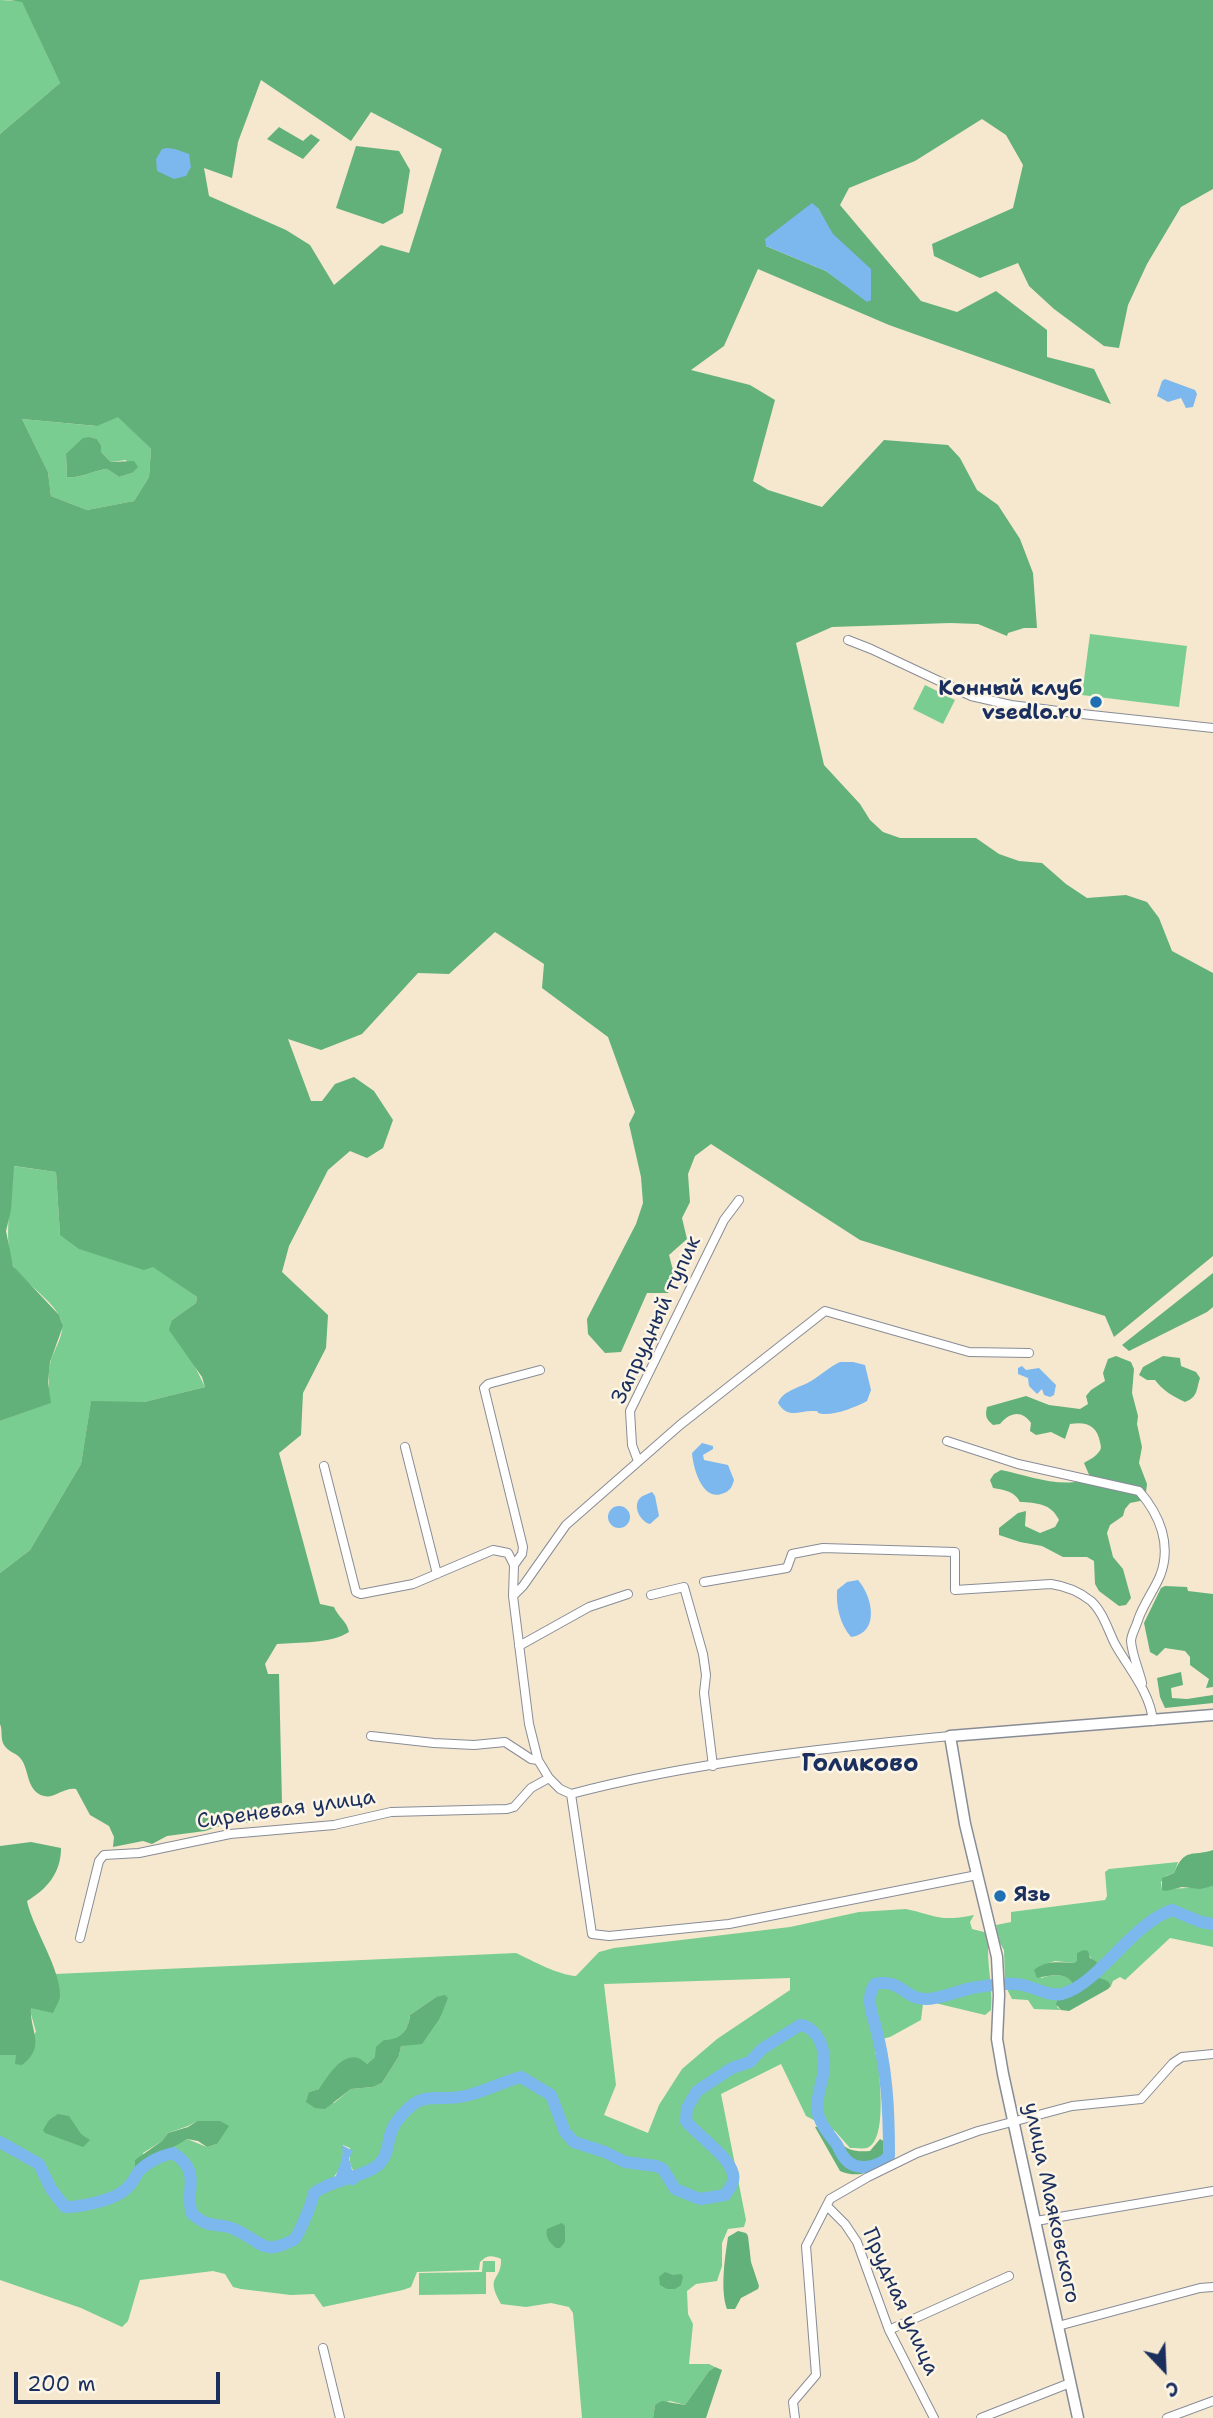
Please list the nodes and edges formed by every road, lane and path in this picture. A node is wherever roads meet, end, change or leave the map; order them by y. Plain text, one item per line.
1 (848, 640) dead end
2 (1213, 728) edge
3 (739, 1200) dead end
4 (1029, 1353) dead end
5 (540, 1370) dead end
6 (947, 1441) dead end
7 (405, 1447) dead end
8 (638, 1461) junction
9 (324, 1466) dead end
10 (514, 1565) junction
11 (438, 1574) junction
12 (704, 1582) dead end
13 (628, 1594) dead end
14 (651, 1595) dead end
15 (513, 1596) junction
16 (519, 1646) junction
17 (1144, 1690) junction
18 (1213, 1714) edge
19 (1153, 1721) junction
20 (371, 1736) dead end
21 (950, 1736) junction
22 (538, 1760) junction
23 (713, 1766) junction
24 (549, 1778) junction
25 (571, 1794) junction
26 (977, 1875) junction
27 (80, 1938) dead end
28 (1213, 2054) edge
29 (1015, 2121) junction
30 (1213, 2191) edge
31 (827, 2206) junction
32 (1036, 2221) junction
33 (1009, 2276) dead end
34 (1213, 2287) edge
35 (1058, 2326) junction
36 (889, 2330) junction
37 (323, 2348) dead end
38 (1070, 2383) junction
39 (1213, 2401) edge
40 (340, 2418) edge
41 (795, 2418) edge
42 (934, 2418) edge
43 (981, 2418) edge
44 (1078, 2418) edge
45 (1167, 2418) edge

1 - 2 street
3 - 8 street, Запрудный тупик
4 - 8 street
5 - 10 street
6 - 17 street
7 - 11 street
8 - 15 street
9 - 11 street
10 - 11 street
10 - 15 street
12 - 17 street
13 - 16 street
14 - 23 street
15 - 16 street
16 - 22 street
17 - 19 street
18 - 19 street
19 - 21 street
20 - 22 street
21 - 23 street
21 - 26 street, улица Маяковского
22 - 24 street
23 - 25 street
24 - 25 street
24 - 27 street, Сиреневая улица
25 - 26 street
26 - 29 street, улица Маяковского
28 - 29 street
29 - 31 street
29 - 32 street, улица Маяковского
30 - 32 street
31 - 36 street, Прудная улица
31 - 41 street
32 - 35 street, улица Маяковского
33 - 36 street
34 - 35 street
35 - 38 street, улица Маяковского
36 - 42 street, Прудная улица
37 - 40 street
38 - 43 street
38 - 44 street, улица Маяковского
39 - 45 street

